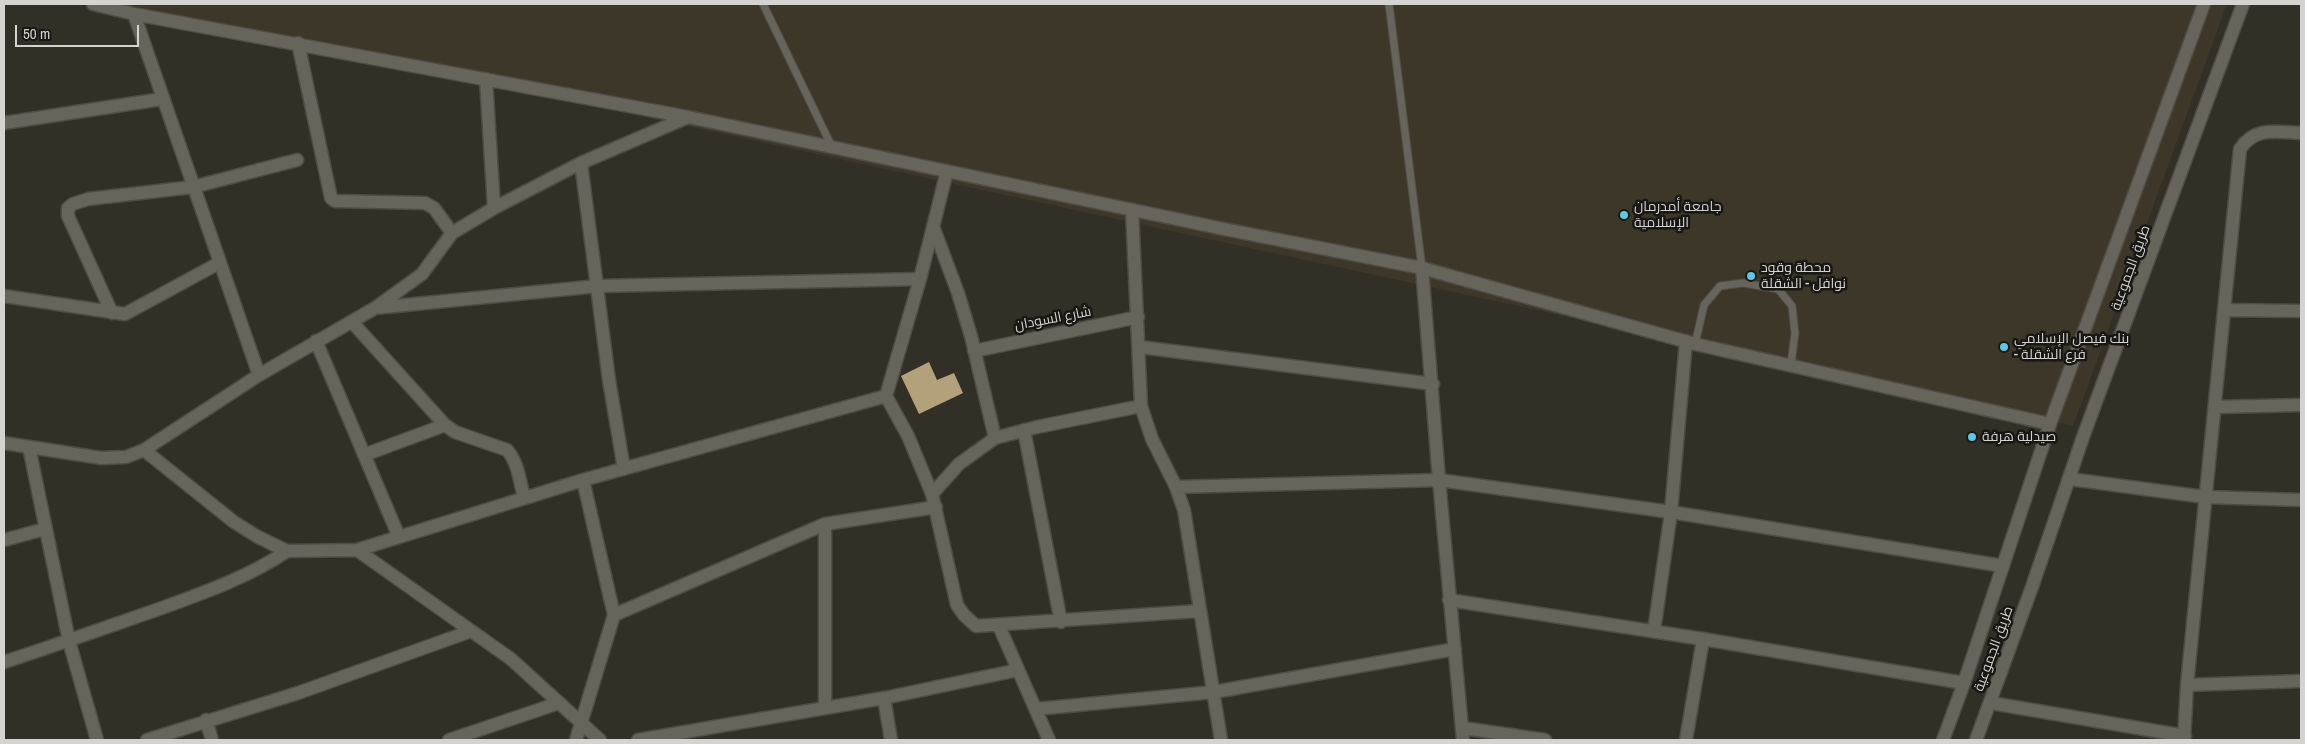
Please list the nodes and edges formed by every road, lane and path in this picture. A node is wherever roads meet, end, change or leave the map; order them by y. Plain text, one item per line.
1 (92, 4) edge
2 (763, 4) edge
3 (1389, 4) edge
4 (2204, 4) edge
5 (2243, 4) edge
6 (134, 9) edge
7 (298, 44) junction
8 (486, 79) junction
9 (162, 99) junction
10 (688, 117) junction
11 (4, 124) edge
12 (2301, 133) edge
13 (832, 147) junction
14 (297, 160) dead end
15 (581, 163) junction
16 (947, 171) junction
17 (193, 188) junction
18 (494, 208) junction
19 (1132, 210) junction
20 (933, 226) junction
21 (452, 234) junction
22 (219, 263) junction
23 (1422, 268) junction
24 (920, 279) junction
25 (598, 286) junction
26 (4, 296) edge
27 (375, 308) junction
28 (2225, 310) junction
29 (2301, 311) edge
30 (112, 313) junction
31 (1138, 317) junction
32 (352, 322) junction
33 (316, 341) junction
34 (1691, 343) junction
35 (1140, 347) junction
36 (974, 351) junction
37 (1791, 364) junction
38 (259, 375) junction
39 (1432, 384) junction
40 (886, 396) junction
41 (2301, 405) edge
42 (1141, 406) junction
43 (2215, 407) junction
44 (2050, 424) junction
45 (445, 425) junction
46 (1024, 430) junction
47 (995, 438) junction
48 (4, 443) edge
49 (29, 447) junction
50 (144, 450) junction
51 (364, 455) junction
52 (624, 469) junction
53 (2070, 479) junction
54 (583, 480) junction
55 (1439, 480) junction
56 (1176, 487) junction
57 (932, 494) junction
58 (2205, 497) junction
59 (524, 498) junction
60 (2301, 500) edge
61 (936, 507) junction
62 (1671, 512) junction
63 (825, 524) junction
64 (45, 528) junction
65 (399, 537) junction
66 (4, 540) edge
67 (357, 550) junction
68 (287, 551) junction
69 (2003, 566) junction
70 (1449, 600) junction
71 (1199, 611) junction
72 (614, 615) junction
73 (1061, 622) junction
74 (999, 626) junction
75 (471, 631) junction
76 (1654, 631) junction
77 (1702, 638) junction
78 (69, 641) junction
79 (1455, 649) junction
80 (4, 662) edge
81 (1018, 670) junction
82 (2301, 682) edge
83 (1964, 683) junction
84 (2187, 685) junction
85 (1214, 692) junction
86 (884, 698) junction
87 (560, 703) junction
88 (1991, 703) junction
89 (825, 707) junction
90 (1036, 709) junction
91 (206, 720) junction
92 (581, 724) junction
93 (1463, 734) edge
94 (2184, 738) edge
95 (97, 740) edge
96 (147, 740) edge
97 (212, 740) edge
98 (448, 740) edge
99 (576, 740) edge
100 (600, 740) edge
101 (638, 740) edge
102 (891, 740) edge
103 (1049, 740) edge
104 (1221, 740) edge
105 (1545, 740) edge
106 (1686, 740) edge
107 (1943, 740) edge
108 (1976, 740) edge

1 - 6 street
2 - 13 lane
3 - 23 lane
4 - 44 street, طريق الجموعية
5 - 53 street, طريق الجموعية
6 - 7 street
6 - 9 street
7 - 8 street
7 - 21 street
8 - 10 street
8 - 18 street
9 - 11 street
9 - 17 street
10 - 13 street
10 - 15 street
12 - 28 street
13 - 16 street
14 - 17 street
15 - 18 street
15 - 25 street
16 - 19 street
16 - 20 street
17 - 22 street
17 - 30 street
18 - 21 street
19 - 23 street
19 - 31 street
20 - 24 street
20 - 36 street
21 - 27 street
22 - 30 street
22 - 38 street
23 - 34 street
23 - 39 street
24 - 25 street
24 - 40 street
25 - 27 street
25 - 52 street
26 - 30 street
27 - 32 street
28 - 29 street
28 - 43 street
31 - 35 street
31 - 36 street, شارع السودان
32 - 33 street
32 - 45 street
33 - 38 street
33 - 51 street
34 - 37 street
34 - 37 lane
34 - 62 street
35 - 39 street
35 - 42 street
36 - 47 street
37 - 44 street
38 - 50 street
39 - 55 street
40 - 52 street
40 - 57 street
41 - 43 street
42 - 46 street
42 - 56 street
43 - 58 street
44 - 69 street, طريق الجموعية
45 - 51 street
45 - 59 street
46 - 47 street
46 - 73 street
47 - 57 street
48 - 49 street
49 - 50 street
49 - 64 street
50 - 68 street
51 - 65 street
52 - 54 street
53 - 58 street
53 - 88 street, طريق الجموعية
54 - 59 street
54 - 72 street
55 - 56 street
55 - 62 street
55 - 70 street
56 - 71 street
57 - 61 street
58 - 60 street
58 - 84 street
59 - 65 street
61 - 63 street
61 - 74 street
62 - 69 street
62 - 76 street
63 - 72 street
63 - 89 street
64 - 66 street
64 - 78 street
65 - 67 street
67 - 68 street
67 - 75 street
68 - 78 street
69 - 83 street, طريق الجموعية
70 - 76 street
70 - 79 street
71 - 73 street
71 - 85 street
72 - 92 street
73 - 74 street
74 - 81 street
75 - 87 street
75 - 91 street
76 - 77 street
77 - 83 street
77 - 106 street
78 - 80 street
78 - 95 street
79 - 85 street
79 - 93 street
81 - 86 street
81 - 90 street
82 - 84 street
83 - 107 street, طريق الجموعية
84 - 94 street
85 - 90 street
85 - 104 street
86 - 89 street
86 - 102 street
87 - 92 street
87 - 98 street
88 - 94 street
88 - 108 street, طريق الجموعية
89 - 101 street
90 - 103 street
91 - 96 street
91 - 97 street
92 - 99 street
92 - 100 street
93 - 105 street

